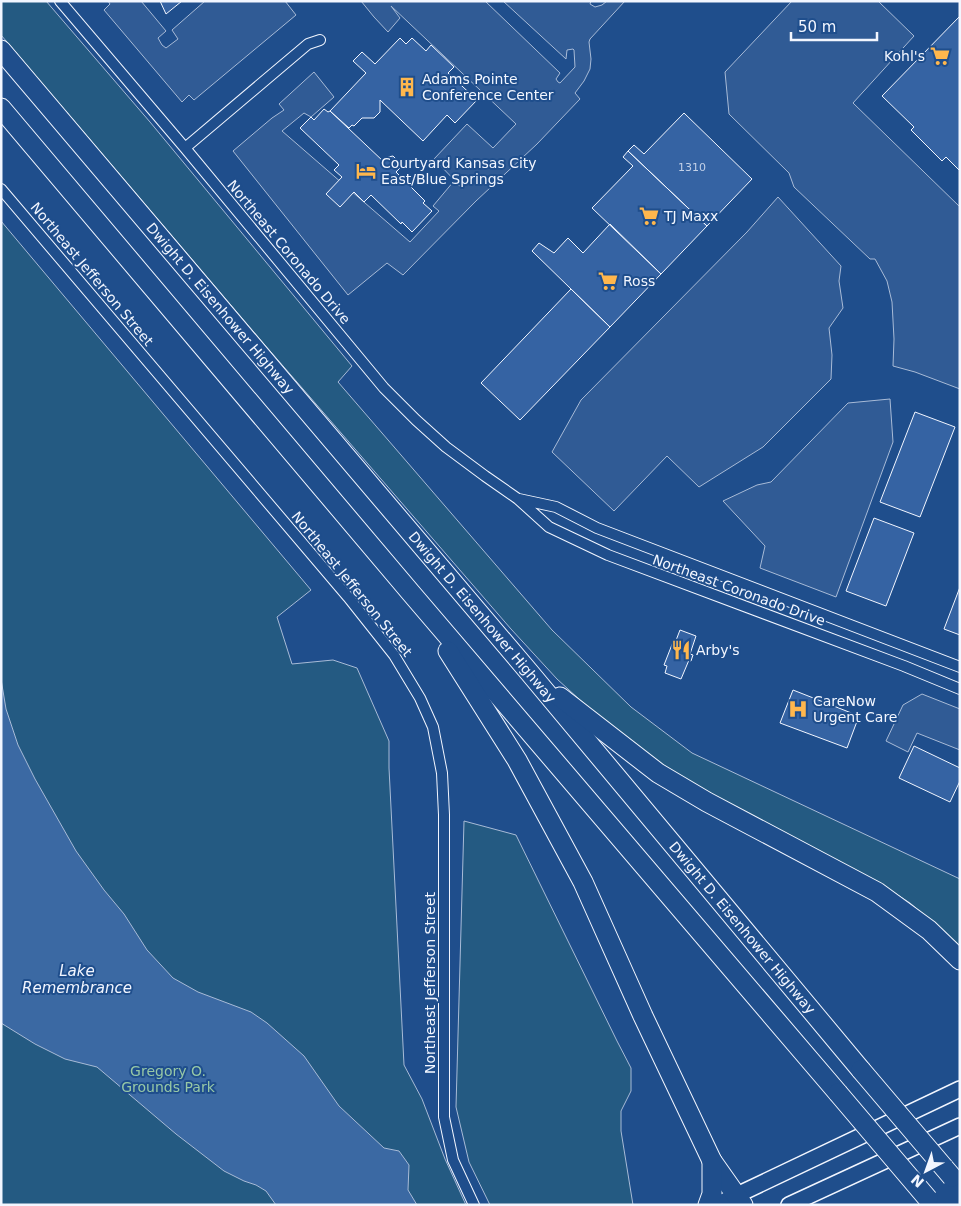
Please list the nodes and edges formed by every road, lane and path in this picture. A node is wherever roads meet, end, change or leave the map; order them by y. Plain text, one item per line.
1 (60, 1) edge
2 (320, 40) dead end
3 (1, 50) edge
4 (1, 108) edge
5 (185, 148) junction
6 (1, 189) edge
7 (518, 499) junction
8 (411, 593) junction
9 (960, 667) edge
10 (529, 672) junction
11 (960, 689) edge
12 (960, 960) edge
13 (960, 1089) edge
14 (960, 1126) edge
15 (712, 1160) junction
16 (956, 1182) edge
17 (739, 1200) edge
18 (930, 1202) edge
19 (474, 1205) edge
20 (708, 1205) edge
21 (716, 1205) edge
22 (788, 1205) edge

1 - 5 street, Northeast Coronado Drive
2 - 5 street
3 - 10 highway, Dwight D. Eisenhower Highway
4 - 8 highway
5 - 7 street, Northeast Coronado Drive
6 - 19 street, Northeast Jefferson Street
7 - 9 street, Northeast Coronado Drive
7 - 11 street, Northeast Coronado Drive
8 - 15 highway
8 - 18 highway, bridge
10 - 12 highway
10 - 16 highway, Dwight D. Eisenhower Highway, bridge
13 - 17 main road
14 - 22 main road
15 - 17 highway
15 - 20 highway
17 - 21 main road

